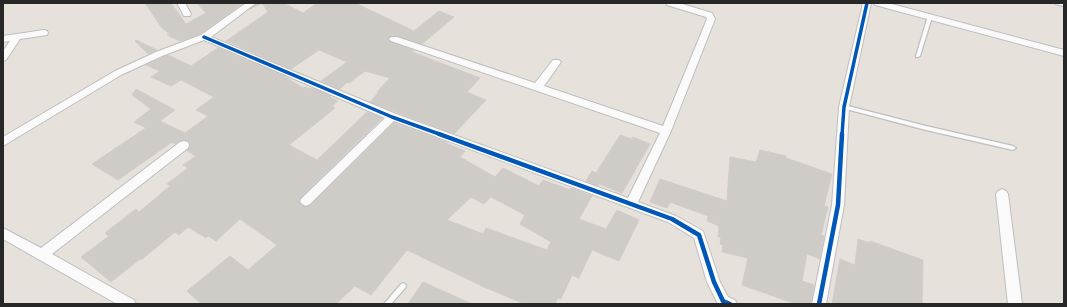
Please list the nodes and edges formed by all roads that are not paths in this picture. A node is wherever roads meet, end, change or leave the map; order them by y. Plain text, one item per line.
1 (180, 3) edge
2 (252, 3) edge
3 (670, 3) edge
4 (867, 3) edge
5 (878, 3) edge
6 (1057, 3) edge
7 (1064, 5) edge
8 (187, 14) dead end
9 (930, 17) junction
10 (44, 33) dead end
11 (17, 37) junction
12 (204, 37) junction
13 (3, 39) edge
14 (394, 39) dead end
15 (1064, 53) edge
16 (918, 56) dead end
17 (3, 58) edge
18 (556, 62) dead end
19 (537, 88) junction
20 (844, 107) junction
21 (392, 118) junction
22 (666, 131) junction
23 (3, 142) edge
24 (184, 145) dead end
25 (1013, 148) dead end
26 (1002, 194) dead end
27 (306, 200) dead end
28 (631, 205) junction
29 (3, 233) edge
30 (42, 256) junction
31 (403, 286) dead end
32 (724, 303) edge
33 (129, 304) edge
34 (387, 304) edge
35 (819, 304) edge
36 (1015, 304) edge

1 - 8 street
2 - 12 street
3 - 22 street
4 - 20 street
5 - 9 street
6 - 7 lane
9 - 15 street
9 - 16 lane
10 - 11 street
11 - 13 street
11 - 17 street
12 - 21 street
12 - 23 street
14 - 19 street
18 - 19 street
19 - 22 street
20 - 25 lane
20 - 35 street
21 - 27 street
21 - 28 street
22 - 28 street
24 - 30 street
26 - 36 street
28 - 32 street
29 - 30 street
30 - 33 street
31 - 34 lane

